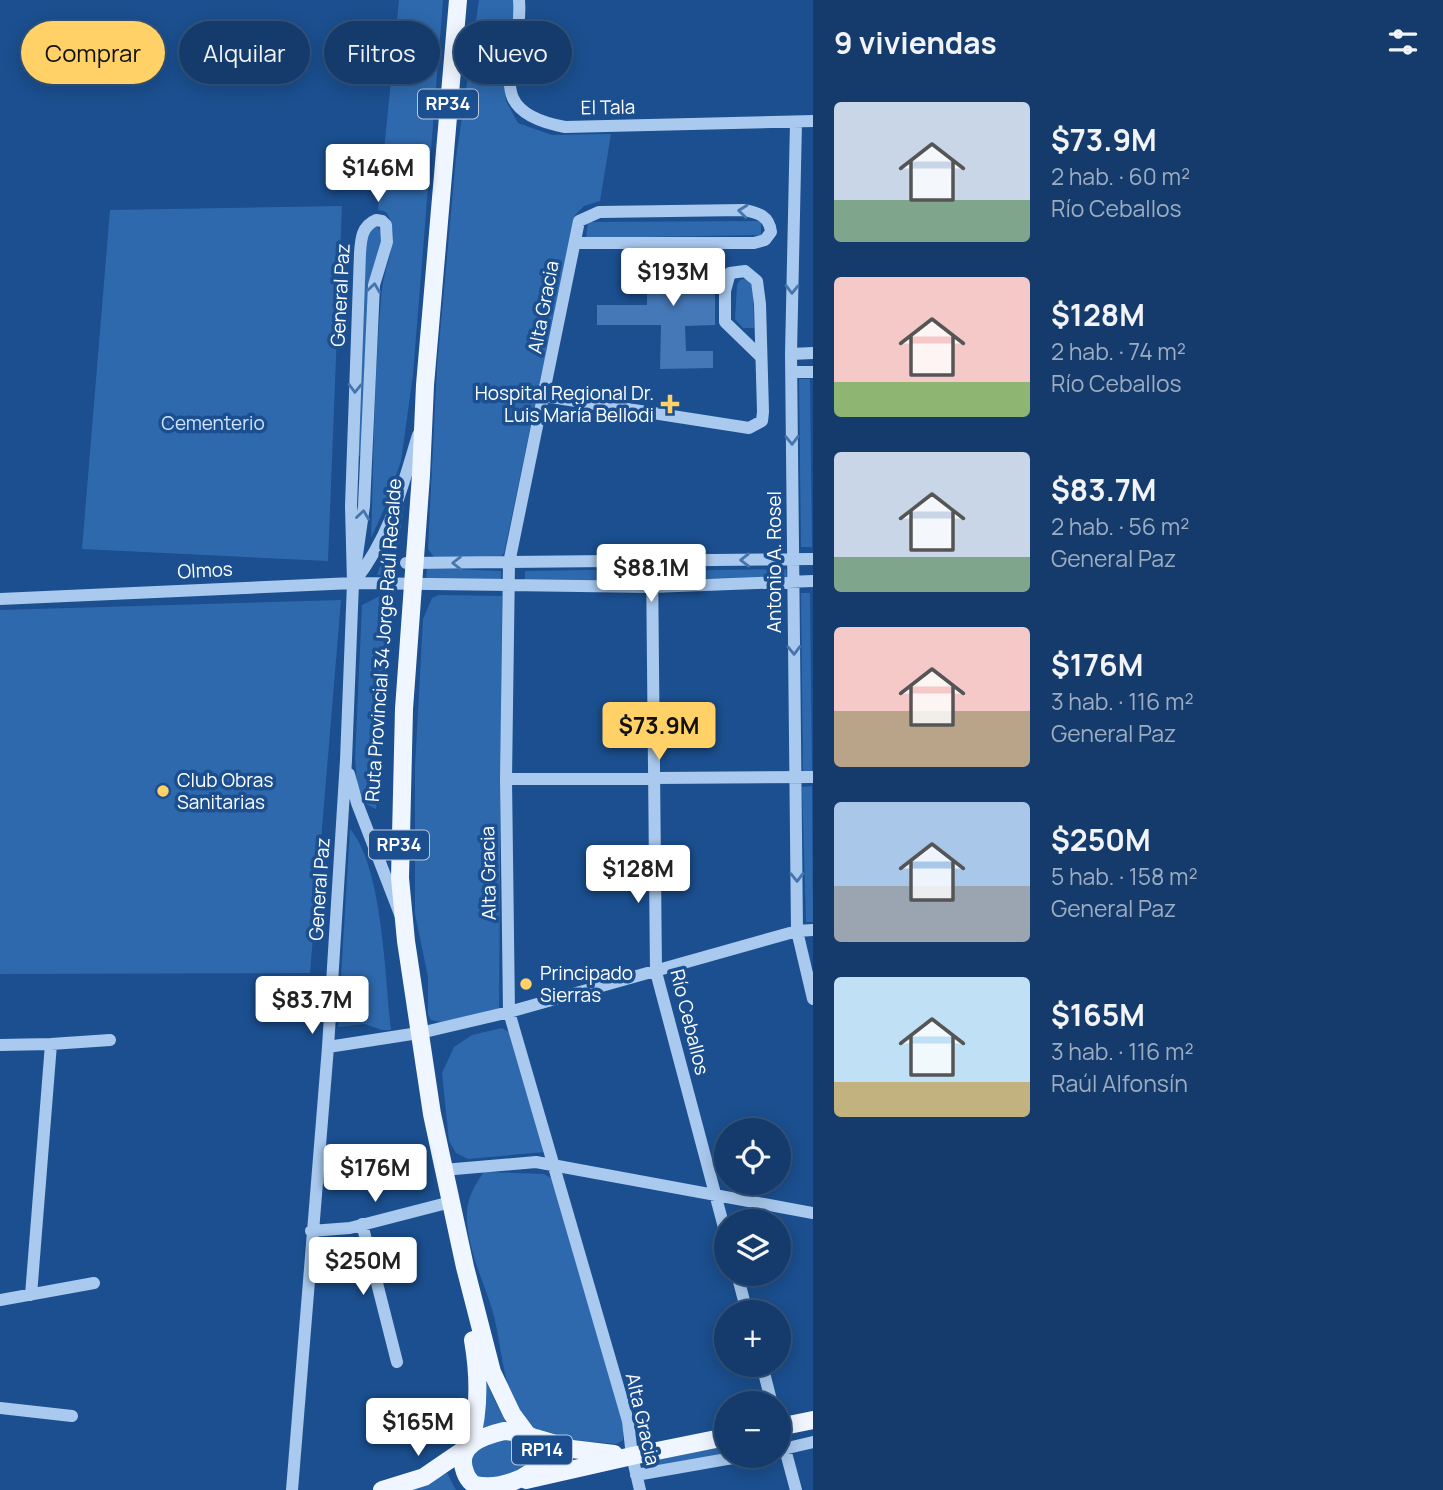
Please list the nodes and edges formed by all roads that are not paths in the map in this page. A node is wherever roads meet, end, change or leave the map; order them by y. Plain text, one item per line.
1 (458, 0) edge
2 (519, 0) edge
3 (813, 121) edge
4 (796, 122) junction
5 (575, 243) junction
6 (813, 353) edge
7 (791, 354) junction
8 (760, 356) junction
9 (791, 372) junction
10 (813, 372) edge
11 (544, 396) junction
12 (423, 418) junction
13 (813, 559) edge
14 (793, 560) junction
15 (652, 562) junction
16 (410, 563) junction
17 (509, 563) junction
18 (793, 581) junction
19 (813, 581) edge
20 (353, 583) junction
21 (409, 584) junction
22 (508, 587) junction
23 (652, 587) junction
24 (0, 599) edge
25 (346, 760) junction
26 (813, 777) edge
27 (654, 778) junction
28 (796, 778) junction
29 (506, 779) junction
30 (399, 913) junction
31 (813, 930) edge
32 (797, 931) junction
33 (656, 972) junction
34 (813, 999) edge
35 (509, 1012) junction
36 (416, 1033) junction
37 (110, 1040) dead end
38 (51, 1044) junction
39 (0, 1045) edge
40 (328, 1047) junction
41 (553, 1164) junction
42 (443, 1170) junction
43 (714, 1191) edge
44 (714, 1195) edge
45 (715, 1195) joint
46 (443, 1204) junction
47 (719, 1209) edge
48 (813, 1213) edge
49 (362, 1224) junction
50 (312, 1231) junction
51 (94, 1283) dead end
52 (32, 1294) junction
53 (0, 1300) edge
54 (397, 1362) dead end
55 (0, 1408) edge
56 (72, 1416) dead end
57 (813, 1420) edge
58 (791, 1425) edge
59 (531, 1436) junction
60 (714, 1439) edge
61 (813, 1442) edge
62 (468, 1447) junction
63 (791, 1447) edge
64 (632, 1455) junction
65 (714, 1461) edge
66 (788, 1468) edge
67 (636, 1475) junction
68 (496, 1487) edge
69 (292, 1490) edge
70 (382, 1490) edge
71 (640, 1490) edge
72 (796, 1490) edge

1 - 12 main road, Ruta Provincial 34 Jorge Raúl Recalde / RP34
2 - 4 street, El Tala
3 - 4 street, El Tala
4 -> 7 street, Antonio A. Rosel
5 -> 5 street, Alta Gracia
5 - 11 street, Alta Gracia
6 - 7 street
7 - 9 street, Antonio A. Rosel
8 - 8 street
8 - 11 street
9 - 10 street
9 -> 14 street, Antonio A. Rosel
11 - 17 street, Alta Gracia
12 - 16 main road, Ruta Provincial 34 Jorge Raúl Recalde / RP34
12 - 20 street
13 - 14 street
14 -> 15 street
14 - 18 street, Antonio A. Rosel
15 - 17 street
15 - 23 street, Río Ceballos
17 -> 16 street
16 - 21 main road, Ruta Provincial 34 Jorge Raúl Recalde / RP34
17 - 22 street, Alta Gracia
18 - 19 street, Olmos
18 - 23 street, Olmos
18 -> 28 street, Antonio A. Rosel
20 -> 20 street, General Paz
20 - 21 street, Olmos
20 - 24 street, Olmos
20 - 25 street, General Paz
21 - 22 street, Olmos
21 - 30 main road, Ruta Provincial 34 Jorge Raúl Recalde / RP34
22 - 23 street, Olmos
22 - 29 street, Alta Gracia
23 - 27 street, Río Ceballos
25 - 30 street
25 - 40 street, General Paz
26 - 28 street
27 - 28 street
27 - 29 street
27 - 33 street, Río Ceballos
28 -> 32 street, Antonio A. Rosel
29 - 35 street, Alta Gracia
30 - 36 main road, Ruta Provincial 34 Jorge Raúl Recalde / RP34
31 - 32 street
32 - 33 street
32 - 34 street, Antonio A. Rosel
33 - 35 street
33 - 43 street, Río Ceballos
35 - 36 street
35 - 41 street, Alta Gracia
36 - 40 street
36 - 42 main road, Ruta Provincial 34 Jorge Raúl Recalde / RP34
36 - 46 main road, Ruta Provincial 34 Jorge Raúl Recalde / RP34
37 - 38 street
38 - 39 street
38 - 52 street
40 - 50 street, General Paz
41 - 42 street
41 - 44 street
41 - 64 street, Alta Gracia
42 - 59 main road, Ruta Provincial 34 Jorge Raúl Recalde / RP34
45 - 47 street, Río Ceballos
45 - 48 street
46 - 49 street
46 - 62 main road, Ruta Provincial 34 Jorge Raúl Recalde / RP34
49 - 50 street
49 - 54 street
50 - 69 street, General Paz
51 - 52 street
52 - 53 street
55 - 56 street
57 - 58 main road
59 - 62 main road, RP14
59 - 64 main road, RP14
59 - 68 main road, RP14
60 - 64 main road, RP14
61 - 63 street
62 - 68 main road
62 - 70 main road, RP14
64 - 67 street, Alta Gracia
64 - 68 main road, RP14
65 - 67 street
66 - 72 street
67 - 71 street, Alta Gracia

